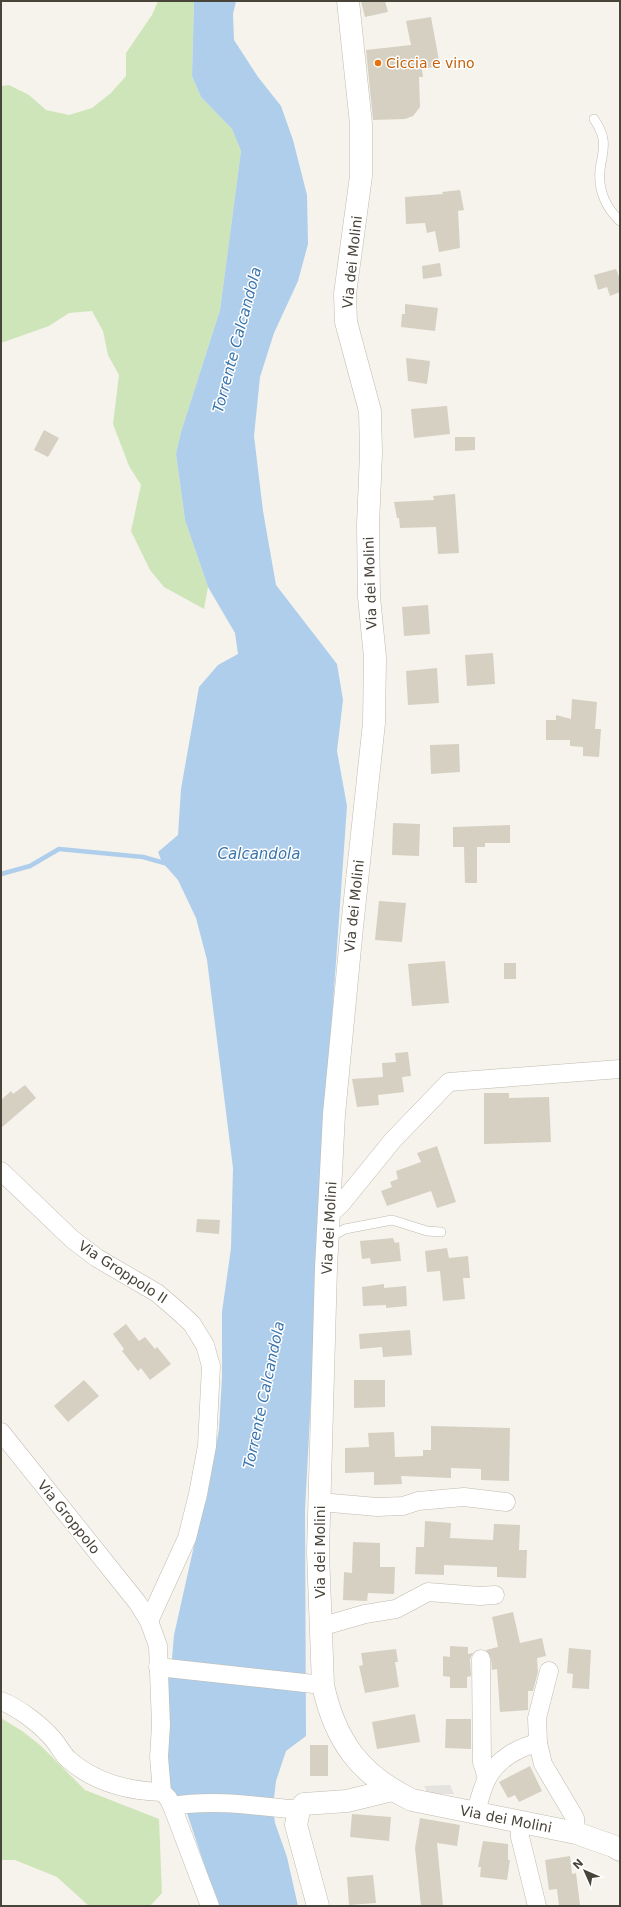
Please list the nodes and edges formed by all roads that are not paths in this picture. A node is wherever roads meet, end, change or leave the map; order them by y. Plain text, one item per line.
1 (348, 1) edge
2 (594, 119) dead end
3 (620, 221) edge
4 (620, 1069) edge
5 (1, 1171) edge
6 (330, 1214) junction
7 (441, 1232) dead end
8 (328, 1238) junction
9 (1, 1432) edge
10 (320, 1502) junction
11 (506, 1502) dead end
12 (495, 1595) dead end
13 (149, 1621) junction
14 (320, 1626) junction
15 (480, 1659) dead end
16 (163, 1667) junction
17 (549, 1671) dead end
18 (316, 1684) junction
19 (1, 1702) edge
20 (538, 1743) junction
21 (487, 1778) junction
22 (392, 1790) junction
23 (167, 1799) junction
24 (299, 1810) junction
25 (476, 1812) junction
26 (519, 1822) junction
27 (576, 1833) junction
28 (620, 1850) edge
29 (210, 1906) edge
30 (318, 1906) edge
31 (537, 1906) edge

1 - 6 street, Via dei Molini
2 - 3 lane
4 - 6 street
5 - 13 street, Via Groppolo II
6 - 8 street, Via dei Molini
7 - 8 lane
8 - 10 street, Via dei Molini
9 - 13 street, Via Groppolo
10 - 11 street
10 - 14 street, Via dei Molini
12 - 14 street
13 - 16 street, Via Groppolo
14 - 18 street, Via dei Molini
15 - 21 street
16 - 18 street
16 - 23 street, Via Groppolo
17 - 20 street
18 - 22 street, Via dei Molini
19 - 23 street
20 - 21 street
20 - 27 street
21 - 25 street
22 - 24 street
22 - 25 street, Via dei Molini
23 - 24 street
23 - 29 street, Via Groppolo
24 - 30 street
25 - 26 street, Via dei Molini
26 - 27 street, Via dei Molini
26 - 31 street
27 - 28 street, Via dei Molini

